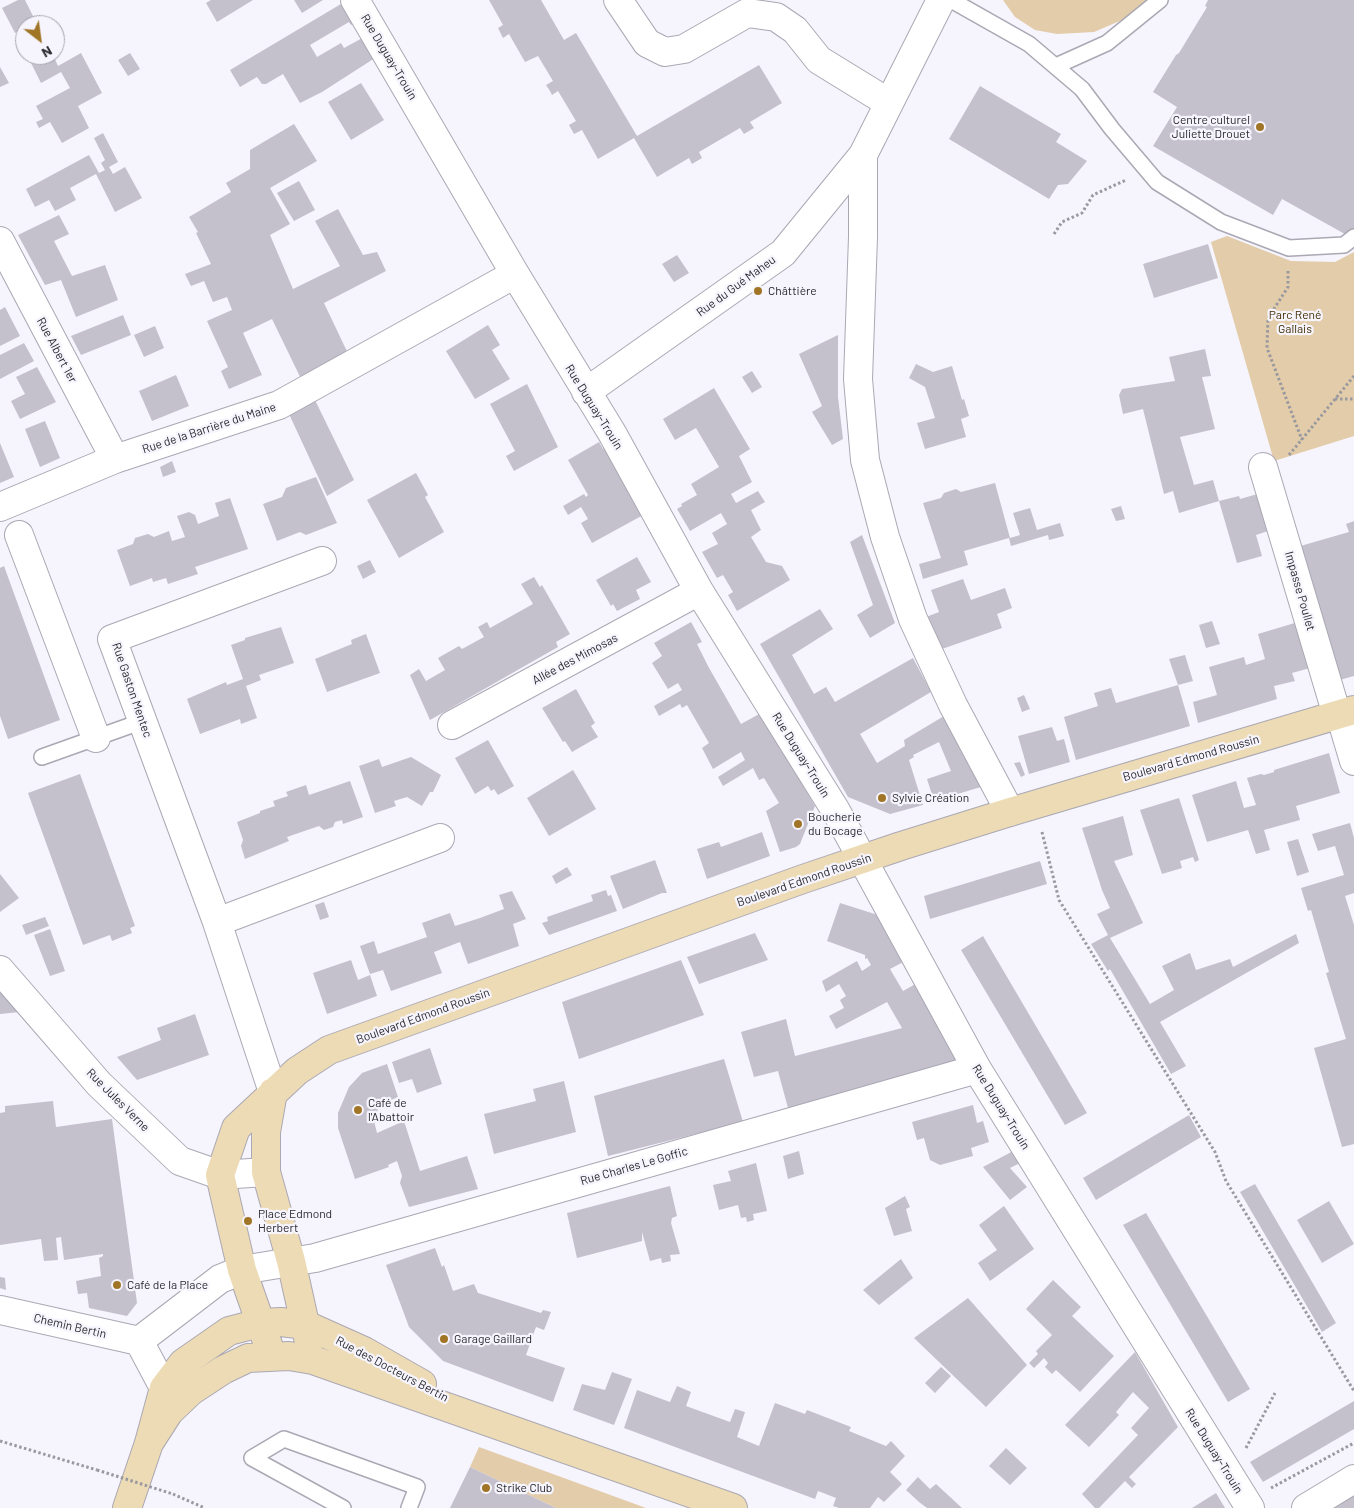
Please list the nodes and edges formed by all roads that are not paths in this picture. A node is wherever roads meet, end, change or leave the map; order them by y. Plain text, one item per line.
1 (355, 0) edge
2 (618, 0) edge
3 (941, 0) edge
4 (951, 0) edge
5 (1160, 0) edge
6 (1056, 66) junction
7 (889, 102) junction
8 (863, 155) junction
9 (1354, 237) edge
10 (0, 242) edge
11 (514, 274) junction
12 (586, 392) junction
13 (115, 459) junction
14 (1266, 476) road end
15 (0, 507) edge
16 (19, 535) dead end
17 (322, 561) dead end
18 (699, 592) junction
19 (1344, 713) edge
20 (143, 721) junction
21 (452, 726) dead end
22 (96, 738) junction
23 (42, 757) dead end
24 (1354, 761) edge
25 (1022, 808) junction
26 (440, 838) dead end
27 (862, 860) junction
28 (217, 922) junction
29 (0, 970) edge
30 (976, 1068) junction
31 (273, 1092) junction
32 (266, 1172) junction
33 (220, 1175) junction
34 (291, 1261) junction
35 (242, 1270) junction
36 (0, 1310) edge
37 (260, 1323) junction
38 (306, 1325) junction
39 (140, 1342) junction
40 (272, 1356) junction
41 (313, 1360) junction
42 (164, 1388) junction
43 (489, 1421) junction
44 (149, 1443) junction
45 (1354, 1479) edge
46 (1248, 1505) edge
47 (128, 1508) edge
48 (343, 1508) edge
49 (409, 1508) edge
50 (732, 1508) edge
51 (1306, 1508) edge

1 - 11 street, Rue Duguay-Trouin
2 - 7 street
3 - 7 street
4 - 6 lane
5 - 6 lane
6 - 9 lane
7 - 8 street
8 - 12 street, Rue du Gué Maheu
8 - 25 street
10 - 13 street, Rue Albert 1er
11 - 12 street, Rue Duguay-Trouin
11 - 13 street, Rue de la Barrière du Maine
12 - 18 street, Rue Duguay-Trouin
13 - 15 street, Rue de la Barrière du Maine
14 - 19 street, Impasse Poullet
16 - 22 street
17 - 20 street, Rue Gaston Mentec
18 - 21 street, Allée des Mimosas
18 - 27 street, Rue Duguay-Trouin
19 - 24 street, Impasse Poullet
19 - 25 street, Boulevard Edmond Roussin
20 - 22 lane
20 - 28 street, Rue Gaston Mentec
22 - 23 lane
25 - 27 street, Boulevard Edmond Roussin
26 - 28 street
27 - 30 street, Rue Duguay-Trouin
27 - 31 street, Boulevard Edmond Roussin
28 - 31 street, Rue Gaston Mentec
29 - 33 street, Rue Jules Verne
30 - 34 street, Rue Charles Le Goffic
30 - 46 street, Rue Duguay-Trouin
31 - 32 street
31 - 33 street
32 - 33 street, Rue Jules Verne
32 - 34 street
33 - 35 street
34 - 35 street
34 - 38 street
35 - 37 street
35 - 39 street
36 - 39 street, Chemin Bertin
37 - 38 street, Rue des Docteurs Bertin
37 - 40 street
37 - 42 street, Rue des Docteurs Bertin
38 - 41 street
38 - 43 street, Rue des Docteurs Bertin
39 - 42 street
40 - 41 street, Rue des Docteurs Bertin
40 - 44 street, Rue des Docteurs Bertin
41 - 43 street, Rue des Docteurs Bertin
42 - 44 street, Rue des Docteurs Bertin
43 - 50 street, Rue des Docteurs Bertin
44 - 47 street, Rue des Docteurs Bertin
45 - 51 street
48 - 49 lane

